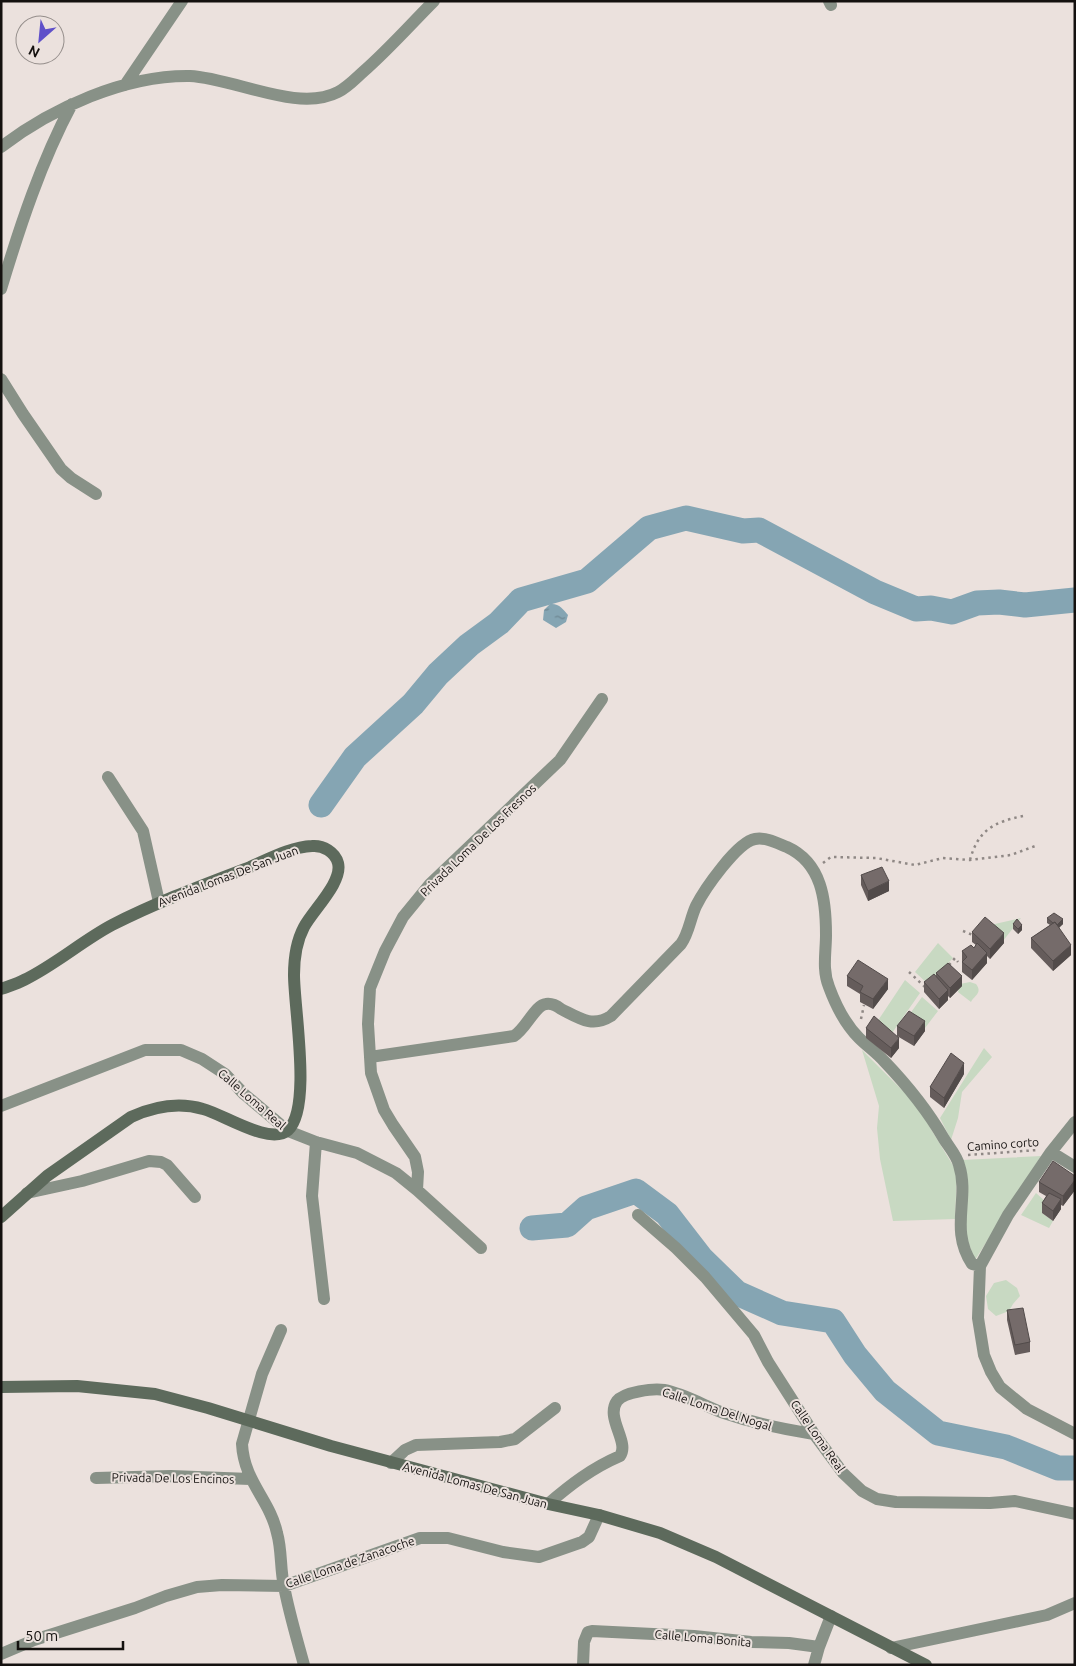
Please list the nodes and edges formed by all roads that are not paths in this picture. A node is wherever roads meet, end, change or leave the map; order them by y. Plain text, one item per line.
1 (182, 1) edge
2 (434, 1) edge
3 (125, 85) junction
4 (72, 104) junction
5 (1, 146) edge
6 (1, 289) edge
7 (1, 379) edge
8 (96, 494) dead end
9 (602, 699) dead end
10 (108, 777) dead end
11 (159, 902) junction
12 (1, 990) edge
13 (370, 1057) junction
14 (1, 1106) edge
15 (1075, 1122) edge
16 (288, 1131) junction
17 (316, 1142) junction
18 (1052, 1150) junction
19 (1075, 1167) edge
20 (417, 1190) junction
21 (26, 1193) junction
22 (194, 1197) dead end
23 (638, 1215) dead end
24 (1, 1217) edge
25 (481, 1248) dead end
26 (980, 1266) junction
27 (324, 1299) dead end
28 (281, 1330) dead end
29 (1, 1387) edge
30 (555, 1408) dead end
31 (248, 1421) junction
32 (814, 1434) junction
33 (1075, 1434) edge
34 (391, 1462) junction
35 (96, 1478) dead end
36 (250, 1480) junction
37 (548, 1504) junction
38 (1075, 1514) edge
39 (600, 1515) junction
40 (284, 1586) junction
41 (1075, 1603) edge
42 (831, 1616) junction
43 (819, 1647) junction
44 (891, 1648) junction
45 (1, 1654) edge
46 (304, 1665) edge
47 (583, 1665) edge
48 (814, 1665) edge
49 (926, 1665) edge

1 - 3 street
2 - 3 street
3 - 4 street
4 - 5 street
4 - 6 street
7 - 8 street
9 - 13 street, Privada Loma De Los Fresnos
10 - 11 street
11 - 12 main road, Avenida Lomas De San Juan
11 - 16 main road, Avenida Lomas De San Juan
13 - 20 street, Privada Loma De Los Fresnos
13 - 26 street
14 - 16 street, Calle Loma Real
15 - 18 street
16 - 17 street, Calle Loma Real
16 - 21 main road
17 - 20 street, Calle Loma Real
17 - 27 street
18 - 19 street
18 - 26 street
20 - 25 street, Calle Loma Real
21 - 22 street
21 - 24 main road
23 - 32 street, Calle Loma Real
26 - 33 street
28 - 31 street
29 - 31 main road, Avenida Lomas De San Juan
30 - 34 street
31 - 34 main road, Avenida Lomas De San Juan
31 - 36 street
32 - 37 street, Calle Loma Del Nogal
32 - 38 street, Calle Loma Real
34 - 37 main road, Avenida Lomas De San Juan
35 - 36 street, Privada De Los Encinos
36 - 40 street
37 - 39 main road, Avenida Lomas De San Juan
39 - 40 street, Calle Loma de Zanacoche
39 - 42 main road, Avenida Lomas De San Juan
40 - 45 street, Calle Loma de Zanacoche
40 - 46 street
41 - 44 street
42 - 43 street
42 - 44 main road, Avenida Lomas De San Juan
43 - 47 street, Calle Loma Bonita
43 - 48 street
44 - 49 main road, Avenida Lomas De San Juan

